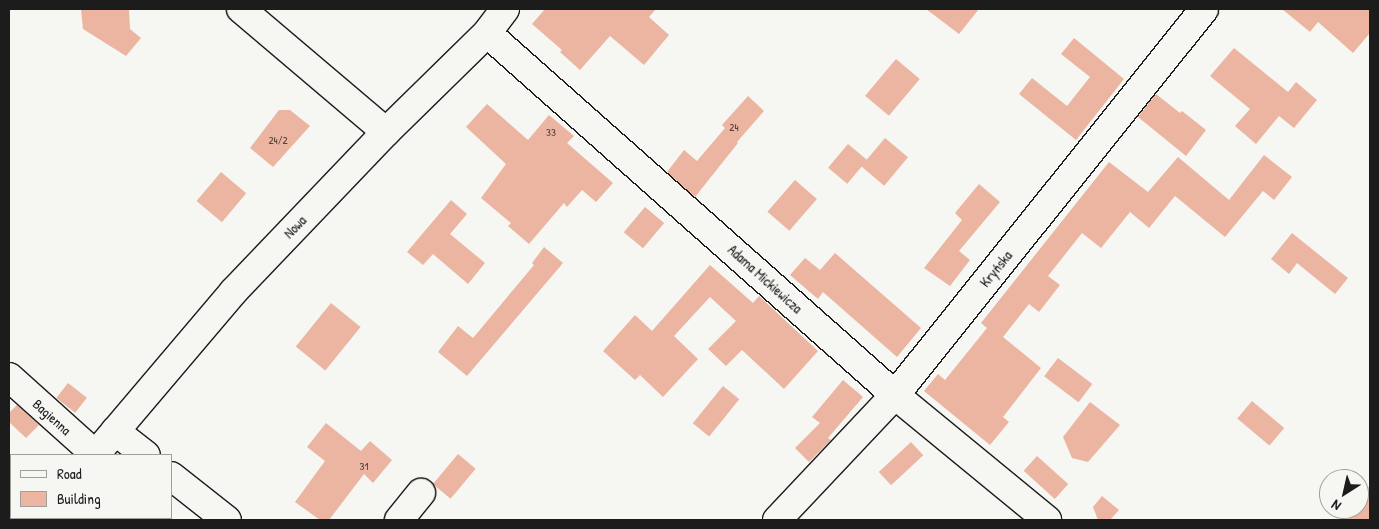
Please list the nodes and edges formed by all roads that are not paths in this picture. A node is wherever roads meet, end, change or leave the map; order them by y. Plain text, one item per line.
1 (241, 9) edge
2 (505, 9) edge
3 (1204, 9) edge
4 (487, 33) junction
5 (386, 132) junction
6 (9, 377) edge
7 (895, 395) junction
8 (115, 431) junction
9 (95, 454) edge
10 (97, 454) edge
11 (145, 454) edge
12 (172, 477) edge
13 (421, 493) dead end
14 (226, 520) edge
15 (399, 520) edge
16 (777, 520) edge
17 (1048, 520) edge

1 - 5 street
2 - 4 street, Nowa
3 - 7 street, Kryńska
4 - 5 street, Nowa
4 - 7 street, Adama Mickiewicza
5 - 8 street, Nowa
6 - 9 street, Bagienna
7 - 16 street, Kryńska
7 - 17 street, Adama Mickiewicza
8 - 10 street, Nowa
8 - 11 street
12 - 14 street
13 - 15 street

